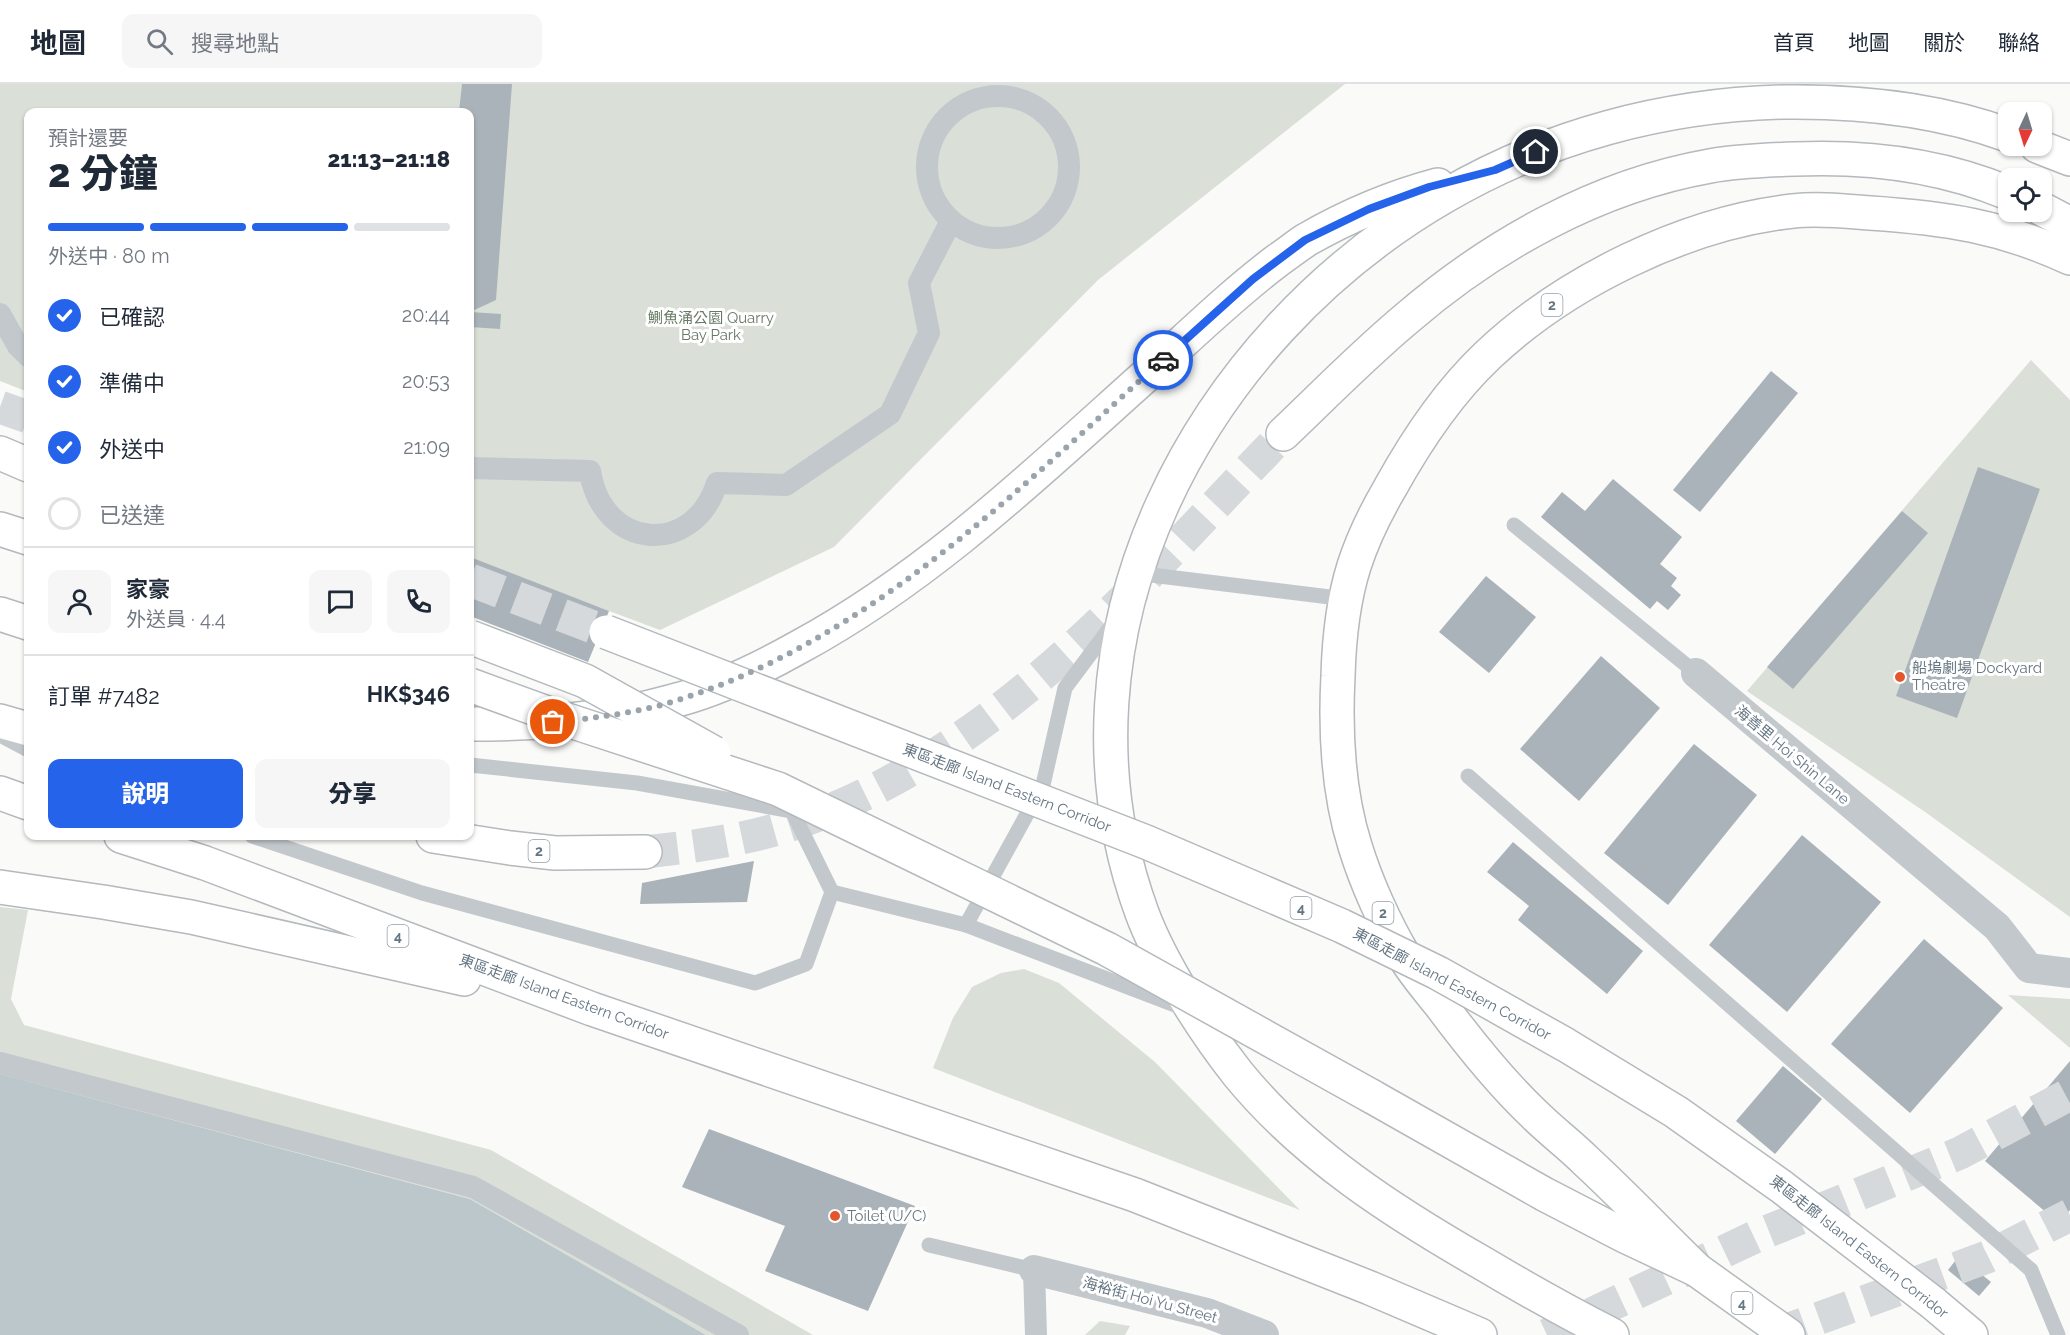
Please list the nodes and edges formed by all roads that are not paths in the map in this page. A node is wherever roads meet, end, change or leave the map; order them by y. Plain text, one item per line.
1 (1024, 92) edge
2 (1998, 132) edge
3 (2052, 152) edge
4 (2070, 159) edge
5 (1495, 170) junction
6 (1998, 190) edge
7 (2052, 214) edge
8 (951, 221) junction
9 (2070, 224) edge
10 (2070, 258) edge
11 (0, 314) edge
12 (24, 352) edge
13 (1283, 434) tunnel mouth
14 (0, 453) edge
15 (24, 463) edge
16 (474, 468) edge
17 (1515, 525) dead end
18 (0, 529) edge
19 (24, 537) edge
20 (1136, 573) junction
21 (1346, 599) junction
22 (1125, 607) junction
23 (0, 614) edge
24 (24, 622) edge
25 (606, 632) tunnel mouth
26 (474, 639) edge
27 (1696, 673) joint
28 (474, 686) edge
29 (0, 721) edge
30 (474, 723) edge
31 (24, 728) edge
32 (0, 735) edge
33 (24, 748) edge
34 (474, 765) edge
35 (1468, 776) dead end
36 (778, 789) junction
37 (0, 793) edge
38 (24, 802) edge
39 (133, 840) edge
40 (264, 840) edge
41 (459, 840) edge
42 (645, 852) tunnel mouth
43 (0, 887) edge
44 (832, 892) junction
45 (966, 925) junction
46 (2070, 973) edge
47 (592, 1009) junction
48 (1196, 1013) junction
49 (0, 1063) edge
50 (929, 1245) dead end
51 (1034, 1270) junction
52 (1696, 1270) junction
53 (738, 1335) edge
54 (1036, 1335) edge
55 (1264, 1335) edge
56 (1480, 1335) edge
57 (1612, 1335) edge
58 (1788, 1335) edge
59 (1971, 1335) edge
60 (2058, 1335) edge

1 - 8 street
1 - 8 street
2 - 5 highway
3 - 4 highway
5 - 20 highway
5 - 30 highway
6 - 13 highway
7 - 9 highway
8 - 16 street
10 - 21 highway, 2
11 - 12 street
14 - 15 highway
17 - 27 lane, 海善里 Hoi Shin Lane
18 - 19 highway
20 - 21 lane
20 - 22 highway
21 - 52 highway, 2
22 - 45 lane
22 - 48 highway
23 - 24 highway
25 - 59 highway, 東區走廊 Island Eastern Corridor / 4, bridge
26 - 36 highway, bridge
27 - 46 street, 海善里 Hoi Shin Lane
28 - 36 highway, 4, bridge
29 - 31 highway
32 - 33 lane
34 - 44 lane
35 - 60 lane
36 - 52 highway, 4, bridge
37 - 38 highway
39 - 47 highway, 東區走廊 Island Eastern Corridor / 4
40 - 44 lane
41 - 42 highway, 2
43 - 47 highway
44 - 45 lane
45 - 48 lane
47 - 56 highway, 東區走廊 Island Eastern Corridor / 4
48 - 57 highway
49 - 53 street
50 - 51 lane
51 - 54 street
51 - 55 street, 海裕街 Hoi Yu Street
52 - 58 highway, 4

